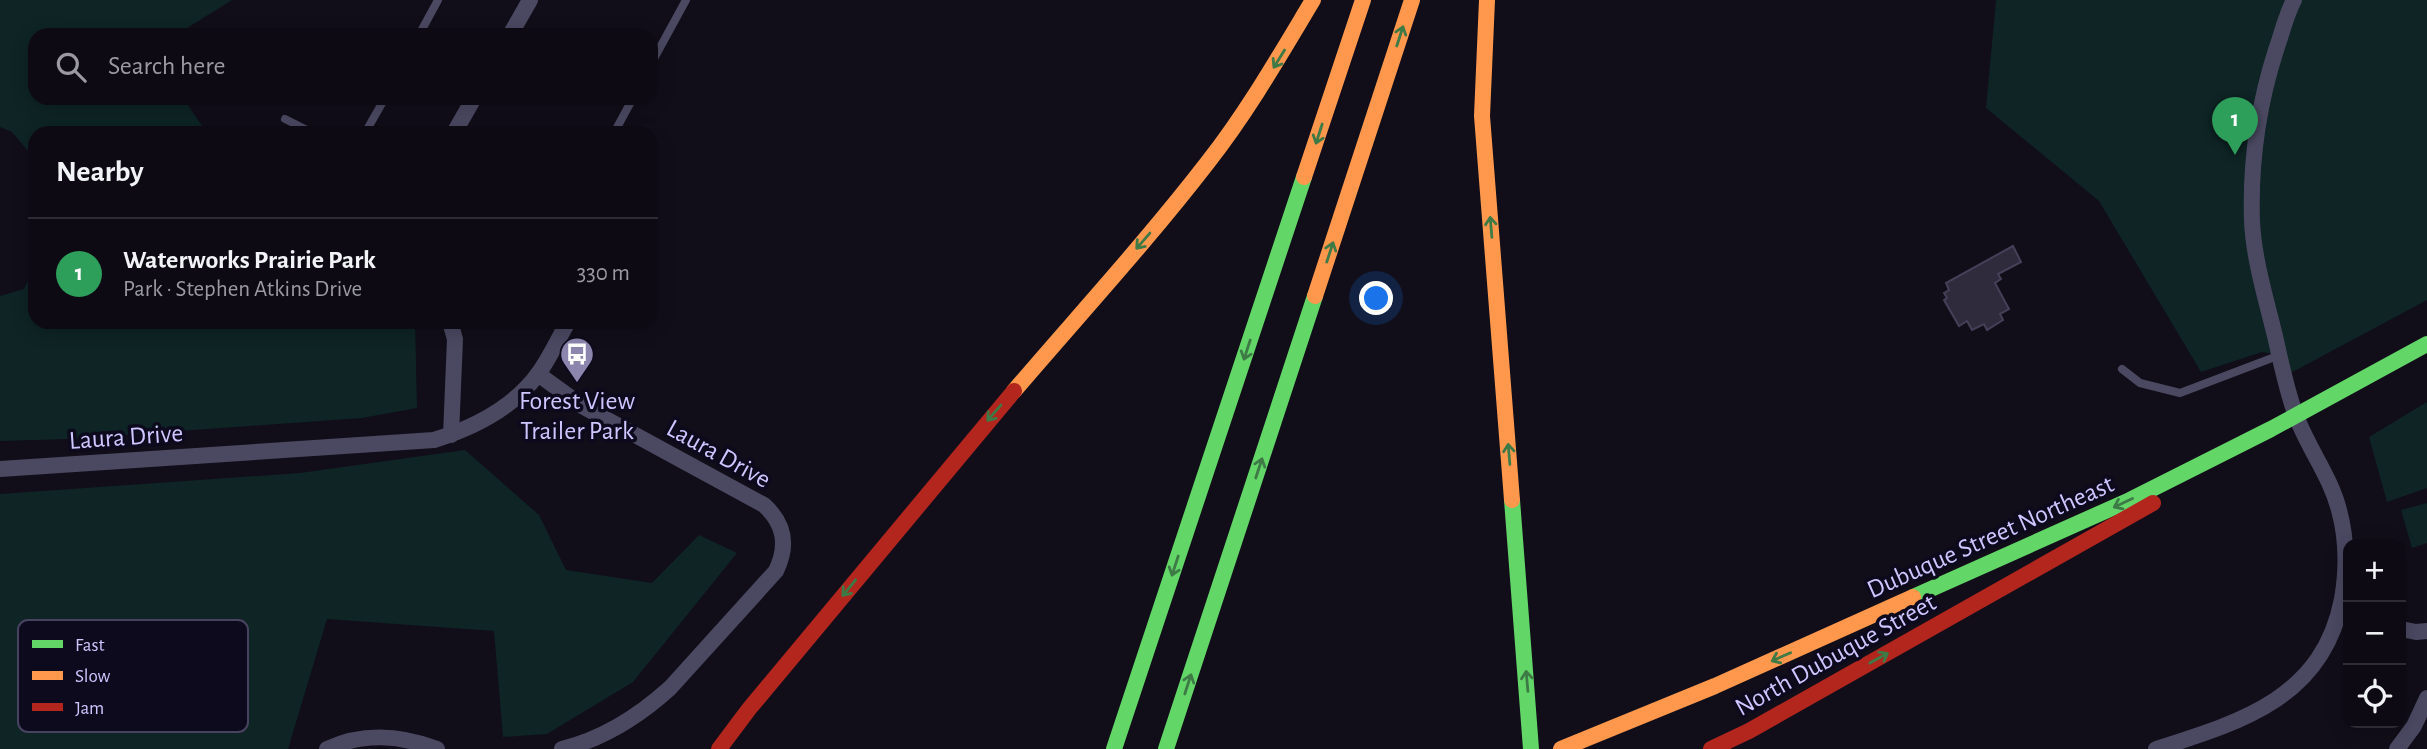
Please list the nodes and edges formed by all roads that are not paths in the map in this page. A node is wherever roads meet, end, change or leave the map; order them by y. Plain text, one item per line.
1 (438, 0) edge
2 (530, 0) edge
3 (686, 0) edge
4 (1313, 0) edge
5 (1363, 0) edge
6 (1412, 0) edge
7 (1487, 0) edge
8 (2294, 0) edge
9 (423, 28) edge
10 (514, 28) edge
11 (658, 51) edge
12 (381, 105) edge
13 (470, 105) edge
14 (629, 105) edge
15 (285, 120) dead end
16 (298, 126) edge
17 (369, 126) edge
18 (458, 126) edge
19 (618, 126) edge
20 (452, 329) edge
21 (564, 329) edge
22 (2427, 344) edge
23 (2280, 355) junction
24 (2122, 369) dead end
25 (538, 374) junction
26 (2296, 415) junction
27 (2271, 429) junction
28 (450, 435) junction
29 (0, 469) edge
30 (2344, 602) edge
31 (2343, 617) edge
32 (2406, 630) edge
33 (2427, 631) edge
34 (2427, 698) edge
35 (327, 749) edge
36 (437, 749) edge
37 (562, 749) edge
38 (719, 749) edge
39 (1114, 749) edge
40 (1166, 749) edge
41 (1531, 749) edge
42 (1561, 749) edge
43 (1711, 749) edge
44 (2156, 749) edge
45 (2398, 749) edge

1 - 9 lane
2 - 10 street
3 - 11 lane
4 -> 38 main road
5 -> 39 main road
40 -> 6 main road
41 -> 7 main road
8 - 23 street
12 - 17 lane
13 - 18 street
14 - 19 lane
15 - 16 lane
20 - 28 street
21 - 25 street
22 - 26 main road, Dubuque Street Northeast
23 - 24 lane
23 - 26 street
25 - 28 street, Laura Drive
25 - 37 street, Laura Drive
26 - 27 main road, Dubuque Street Northeast
26 - 30 street
27 -> 42 main road, Dubuque Street Northeast
43 -> 27 main road, North Dubuque Street
28 - 29 street, Laura Drive
31 - 44 street
32 - 33 street
34 - 45 street
35 - 36 street

